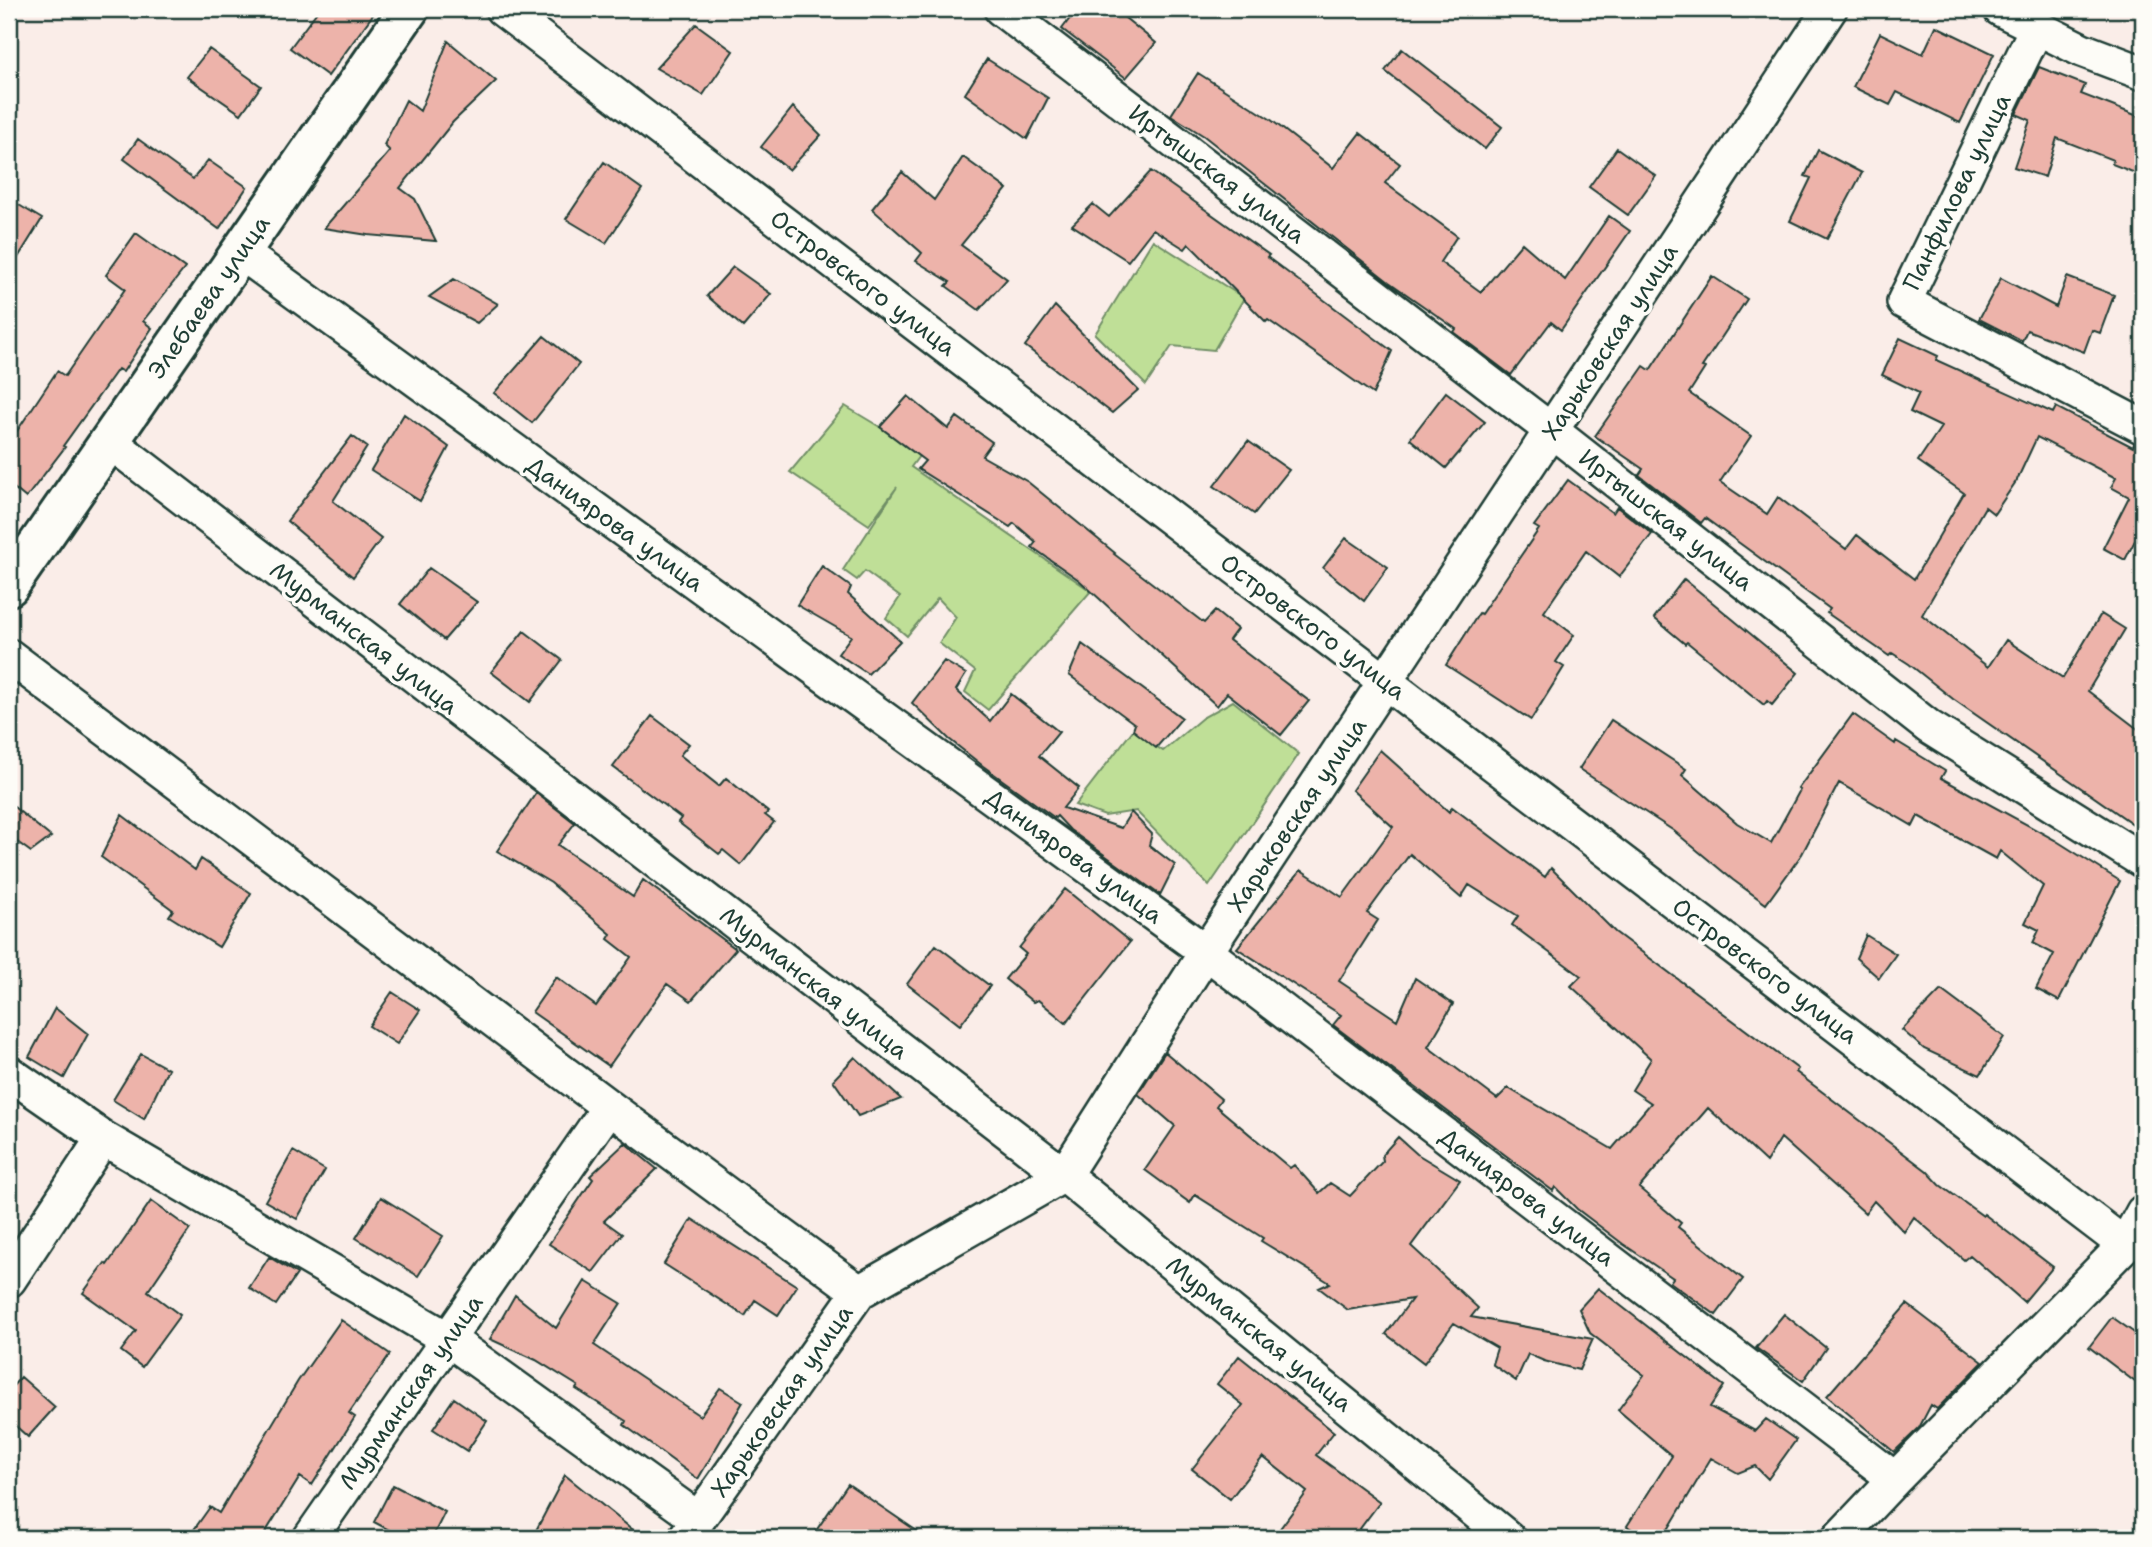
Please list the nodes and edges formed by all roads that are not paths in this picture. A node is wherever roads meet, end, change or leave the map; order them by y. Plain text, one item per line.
1 (409, 9) edge
2 (502, 9) edge
3 (1001, 9) edge
4 (1830, 9) edge
5 (2000, 9) edge
6 (2037, 27) junction
7 (2143, 73) edge
8 (240, 252) junction
9 (2143, 428) edge
10 (1552, 431) junction
11 (109, 442) junction
12 (9, 586) edge
13 (9, 656) edge
14 (1385, 682) junction
15 (2143, 861) edge
16 (1206, 952) junction
17 (9, 1073) edge
18 (609, 1107) junction
19 (103, 1138) junction
20 (1064, 1175) junction
21 (2143, 1212) edge
22 (2125, 1245) junction
23 (9, 1280) edge
24 (859, 1292) junction
25 (448, 1339) junction
26 (1895, 1479) junction
27 (692, 1529) edge
28 (310, 1538) edge
29 (1508, 1538) edge
30 (1839, 1538) edge

1 - 8 main road, Элебаева улица
2 - 14 street, Островского улица
3 - 10 street, Иртышская улица
4 - 10 street, Харьковская улица
5 - 6 street
6 - 7 street
6 - 9 street, Панфилова улица
8 - 11 main road, Элебаева улица
8 - 16 street, Даниярова улица
10 - 14 street, Харьковская улица
10 - 15 street, Иртышская улица
11 - 12 main road, Элебаева улица
11 - 20 street, Мурманская улица
13 - 18 street
14 - 16 street, Харьковская улица
14 - 22 street, Островского улица
16 - 20 street, Харьковская улица
16 - 26 street, Даниярова улица
17 - 19 street
18 - 24 street
18 - 25 street, Мурманская улица
19 - 23 street
19 - 25 street
20 - 24 street, Харьковская улица
20 - 29 street, Мурманская улица
21 - 22 street
22 - 26 street
24 - 27 street, Харьковская улица
25 - 27 street
25 - 28 street, Мурманская улица
26 - 30 street

